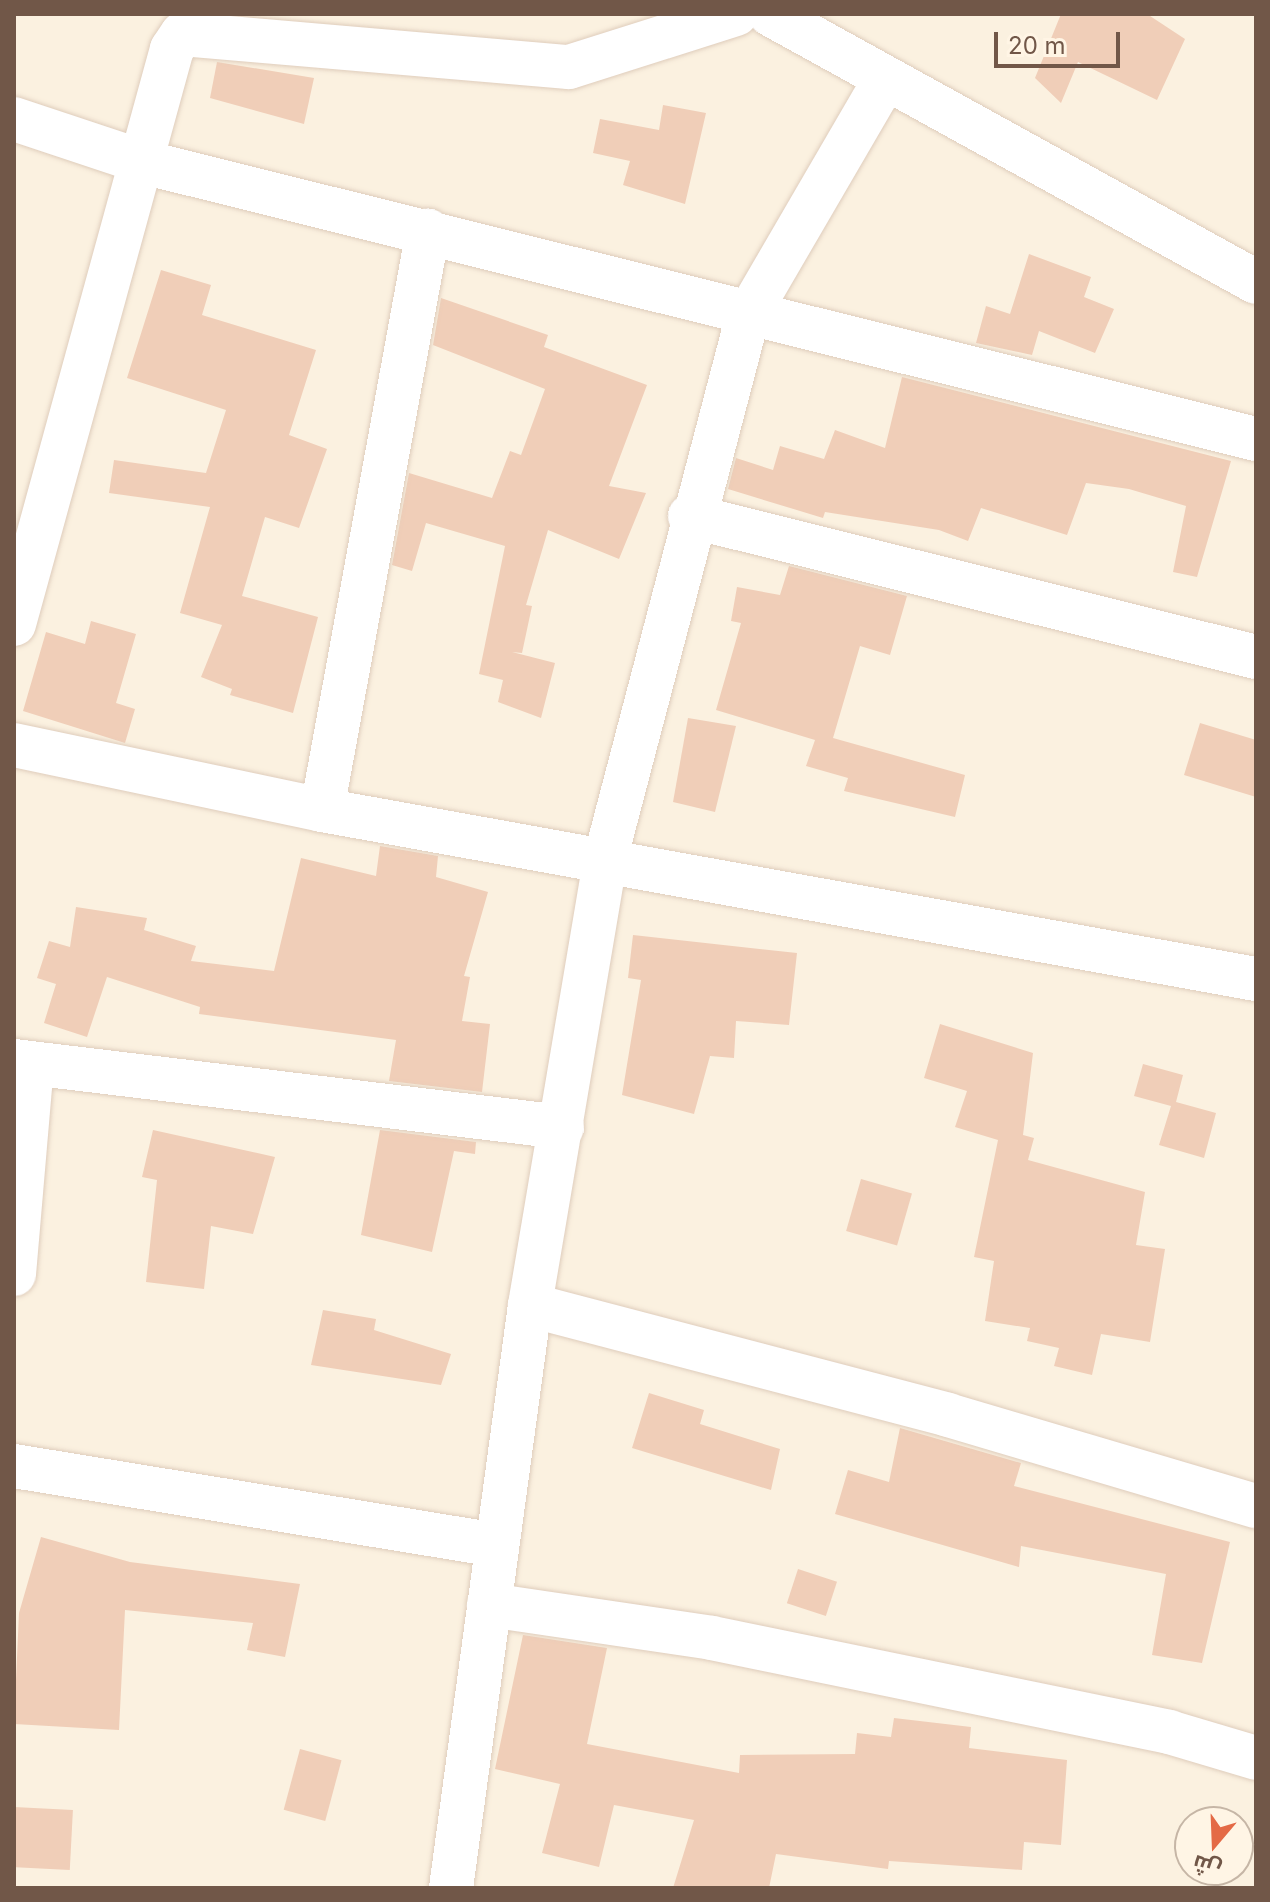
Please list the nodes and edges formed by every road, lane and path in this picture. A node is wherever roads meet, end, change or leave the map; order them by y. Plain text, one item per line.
1 (736, 14) edge
2 (770, 14) edge
3 (885, 80) junction
4 (14, 119) edge
5 (143, 162) junction
6 (428, 231) junction
7 (1256, 282) edge
8 (748, 315) junction
9 (1256, 439) edge
10 (690, 516) junction
11 (14, 624) edge
12 (1256, 657) edge
13 (14, 745) edge
14 (322, 810) junction
15 (606, 856) junction
16 (1256, 979) edge
17 (23, 1062) edge
18 (562, 1127) junction
19 (14, 1274) edge
20 (530, 1305) junction
21 (14, 1466) edge
22 (1256, 1506) edge
23 (497, 1545) junction
24 (489, 1605) junction
25 (1256, 1758) edge
26 (451, 1888) edge

1 - 5 street
2 - 3 street
3 - 7 street
3 - 8 street
4 - 5 street
5 - 6 street
5 - 11 street
6 - 8 street
6 - 14 street
8 - 9 street
8 - 10 street
10 - 12 street
10 - 15 street
13 - 14 street
14 - 15 street
15 - 16 street
15 - 18 street
17 - 18 street
17 - 19 street
18 - 20 street
20 - 22 street
20 - 23 street
21 - 23 street
23 - 24 street
24 - 25 street
24 - 26 street

